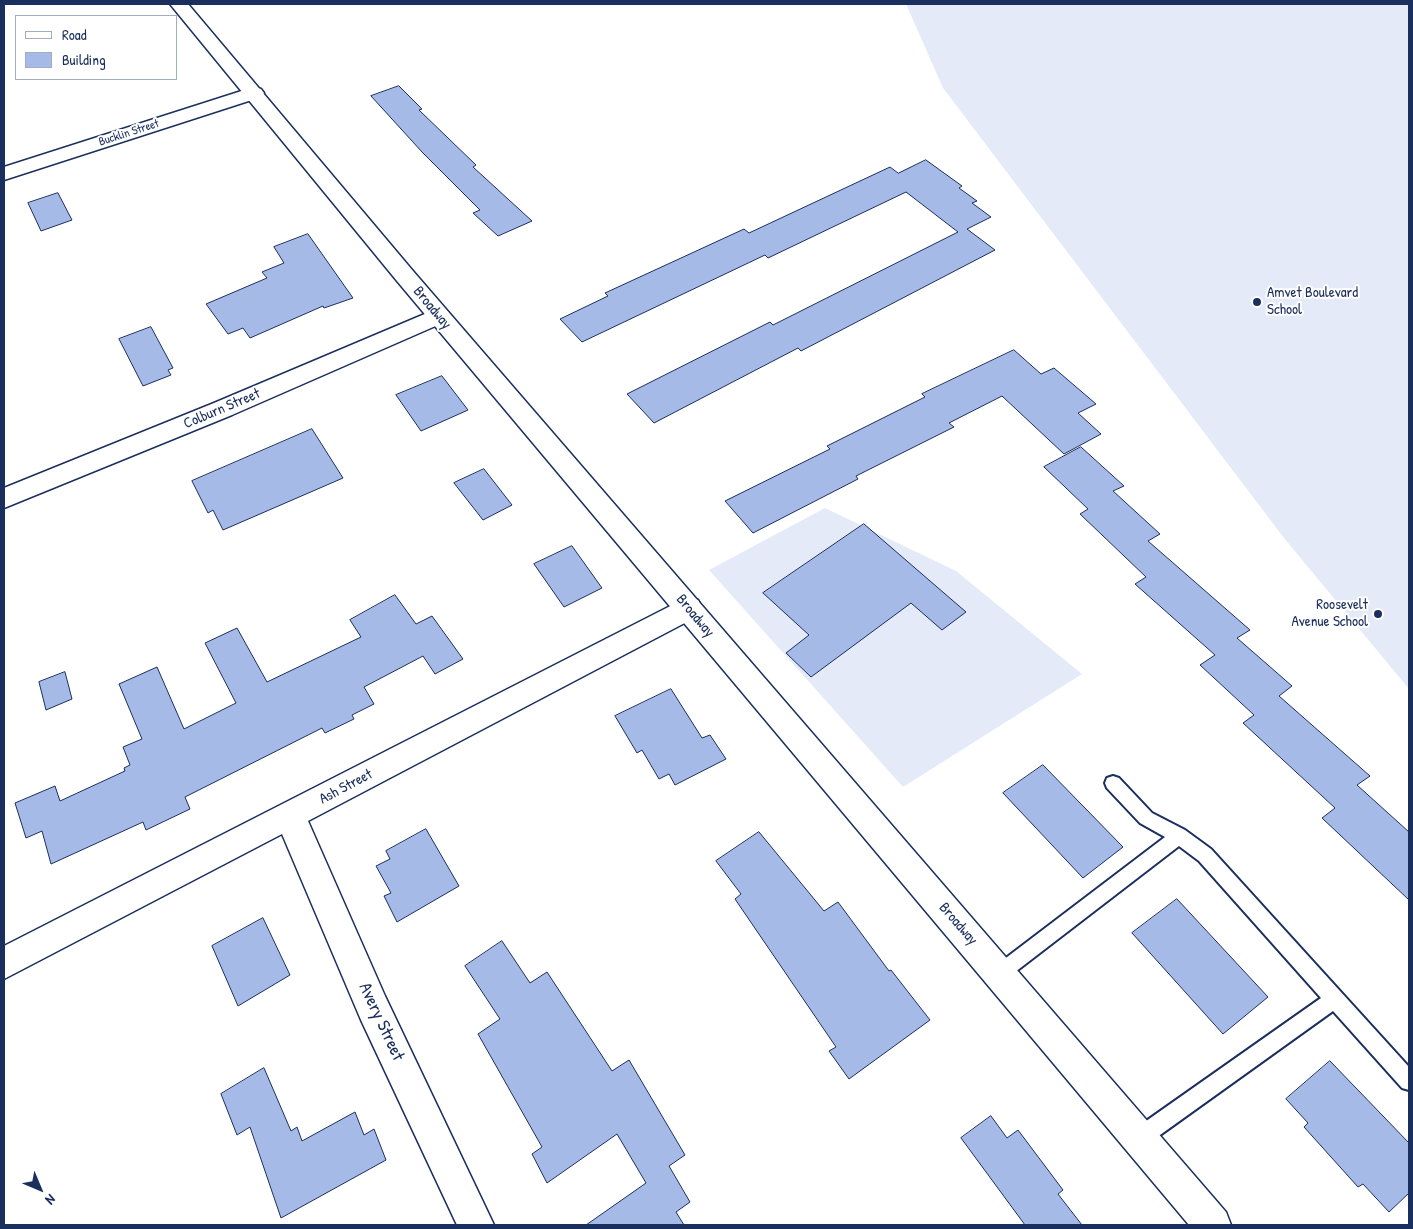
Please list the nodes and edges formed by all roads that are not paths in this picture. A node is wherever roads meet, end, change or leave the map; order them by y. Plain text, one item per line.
1 (179, 4) edge
2 (254, 93) junction
3 (4, 174) edge
4 (439, 316) junction
5 (4, 498) edge
6 (688, 608) junction
7 (1113, 783) dead end
8 (290, 816) junction
9 (1178, 836) junction
10 (4, 963) edge
11 (1000, 973) junction
12 (1334, 999) junction
13 (1409, 1081) edge
14 (1139, 1138) junction
15 (476, 1225) edge
16 (1213, 1225) edge

1 - 2 street, Broadway
2 - 3 street, Bucklin Street
2 - 4 street, Broadway
4 - 5 street, Colburn Street
4 - 6 street, Broadway
6 - 8 street, Ash Street
6 - 11 street, Broadway
7 - 9 lane
8 - 10 street, Ash Street
8 - 15 street, Avery Street
9 - 11 lane
9 - 12 lane
11 - 14 street, Broadway
12 - 13 lane
12 - 14 lane
14 - 16 street, Broadway

